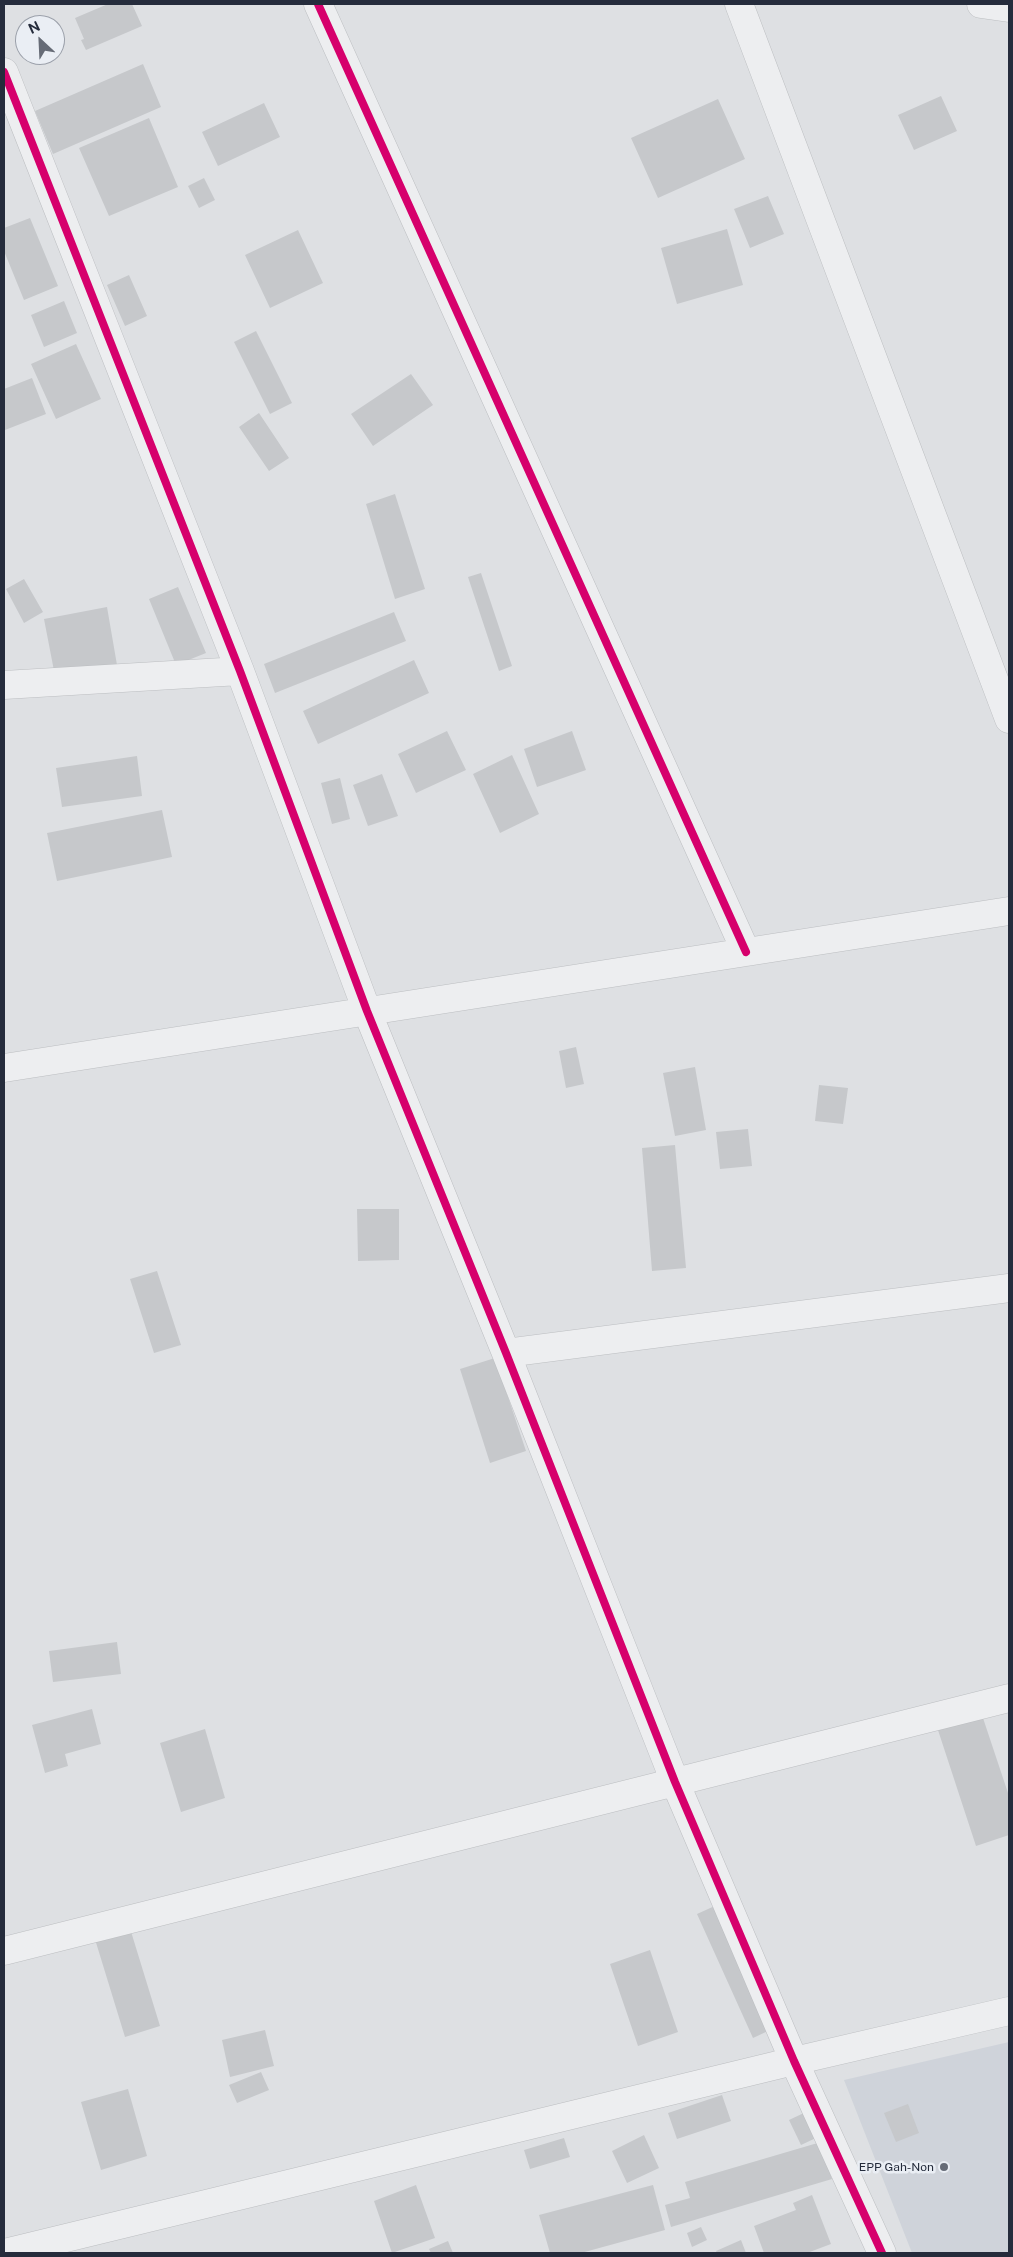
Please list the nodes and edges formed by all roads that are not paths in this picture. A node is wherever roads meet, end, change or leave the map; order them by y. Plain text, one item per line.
1 (318, 4) edge
2 (739, 4) edge
3 (981, 4) edge
4 (1009, 8) edge
5 (4, 72) edge
6 (240, 671) junction
7 (4, 685) edge
8 (1009, 719) edge
9 (1009, 911) edge
10 (746, 952) junction
11 (366, 1012) junction
12 (4, 1068) edge
13 (1009, 1288) edge
14 (506, 1353) junction
15 (1009, 1698) edge
16 (675, 1782) junction
17 (4, 1951) edge
18 (1009, 2011) edge
19 (794, 2061) junction
20 (4, 2253) edge
21 (882, 2253) edge

1 - 10 street
2 - 8 street
3 - 4 street
5 - 6 street
6 - 7 street
6 - 11 street
9 - 10 street
10 - 11 street
11 - 12 street
11 - 14 street
13 - 14 street
14 - 16 street
15 - 16 street
16 - 17 street
16 - 19 street
18 - 19 street
19 - 20 street
19 - 21 street

